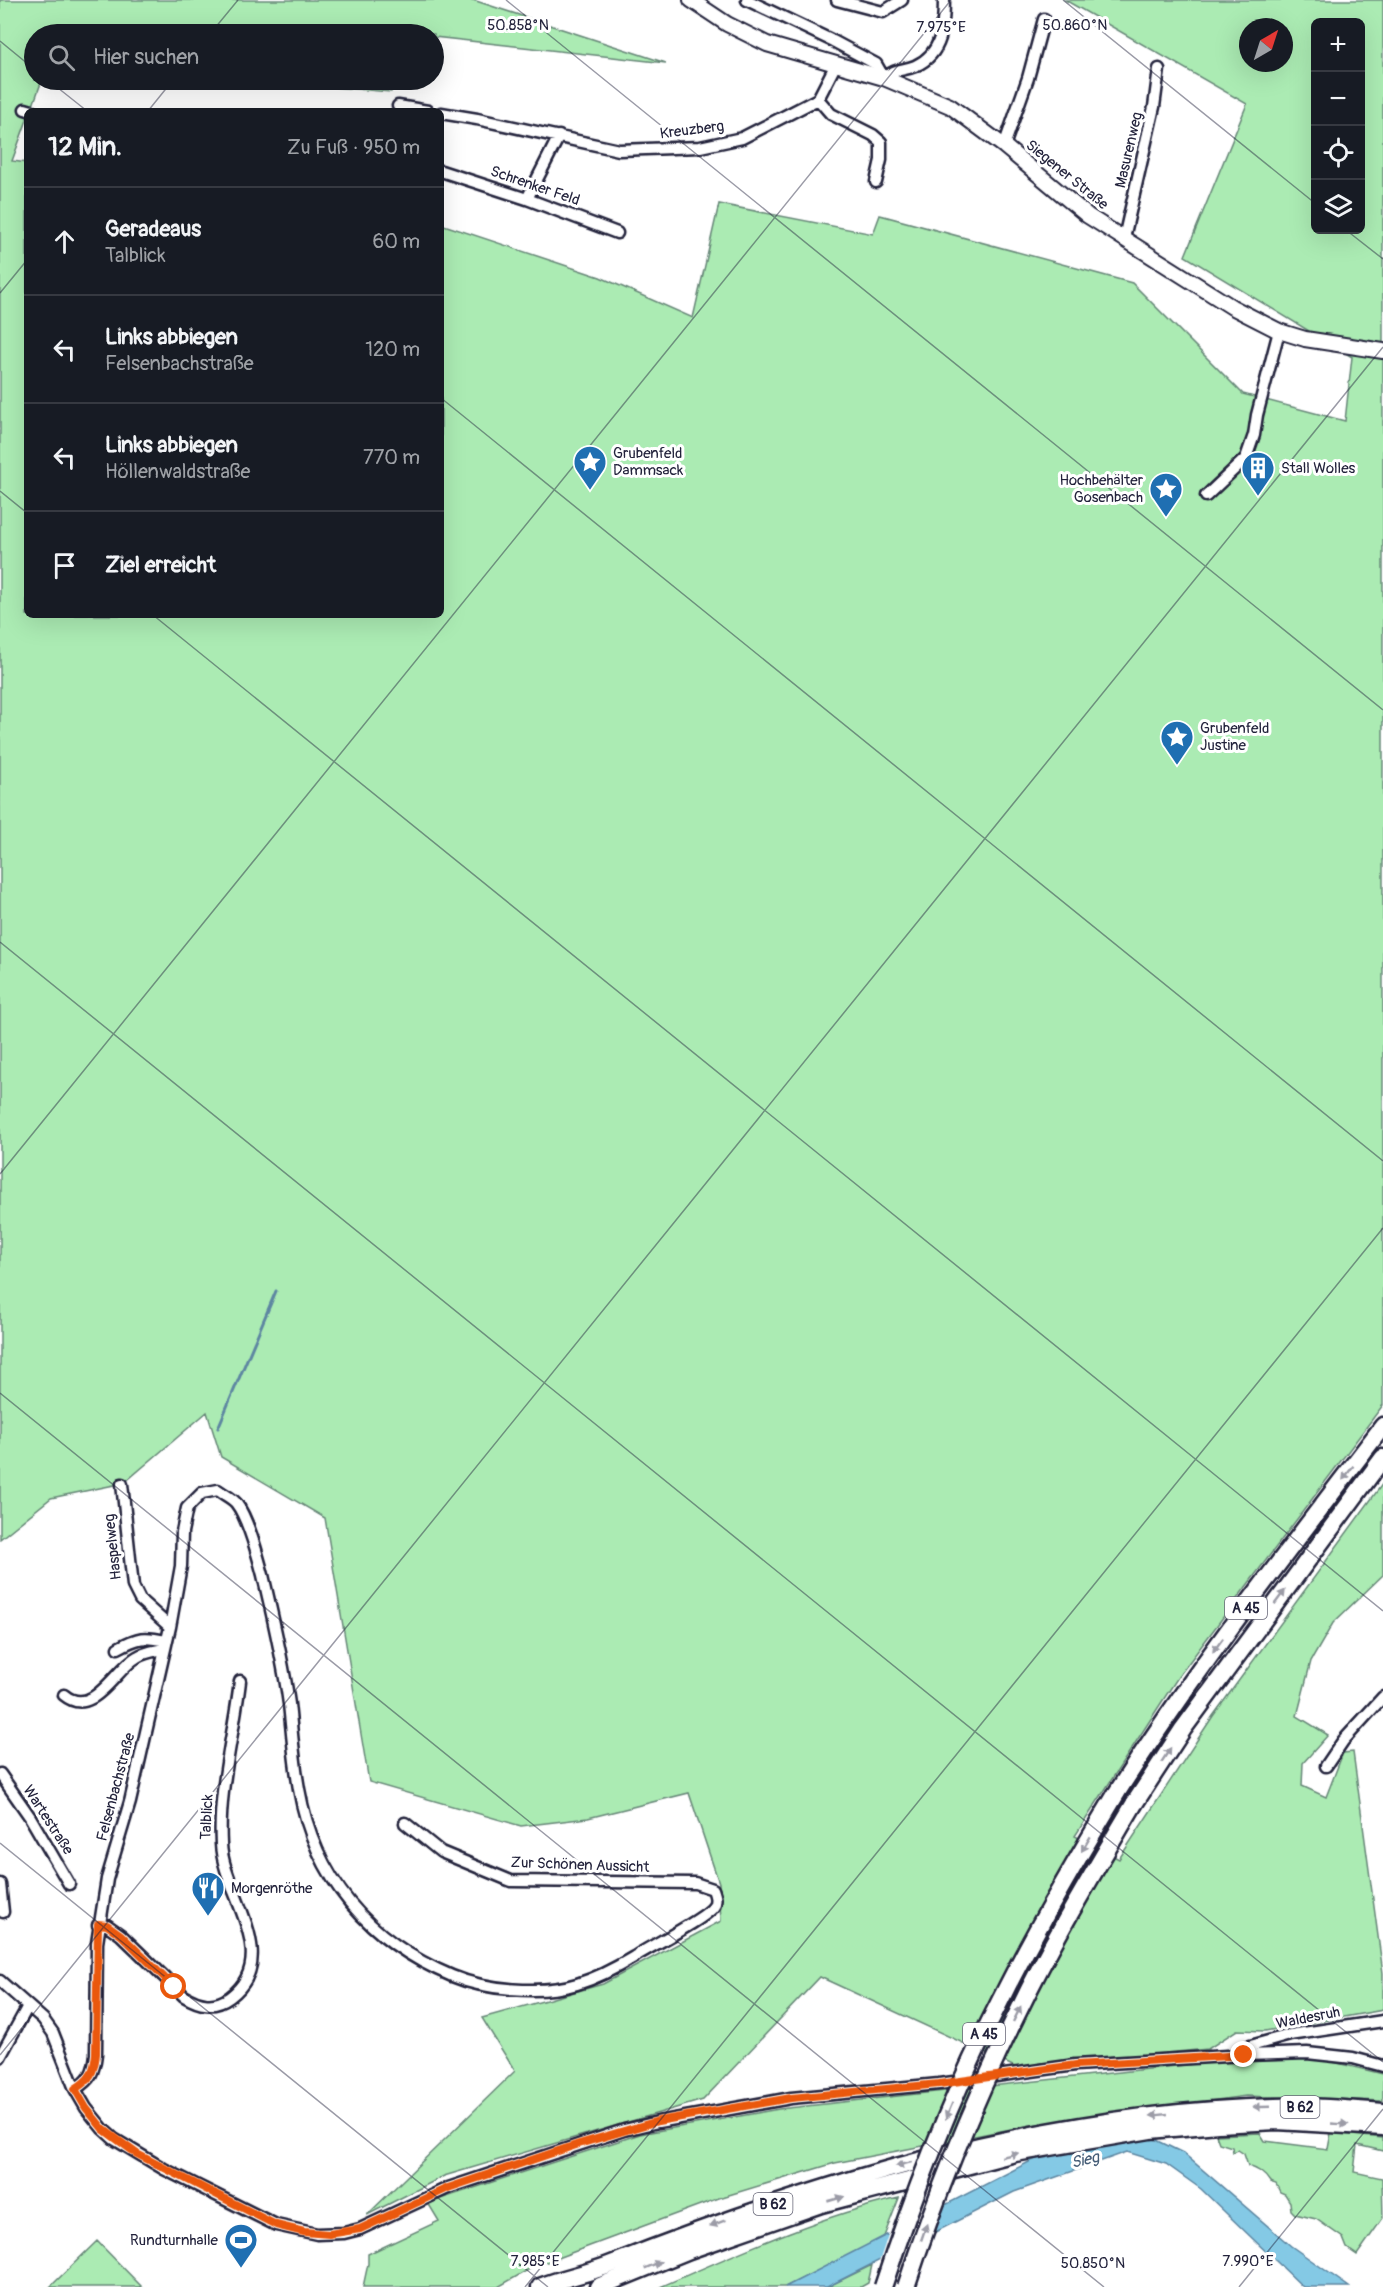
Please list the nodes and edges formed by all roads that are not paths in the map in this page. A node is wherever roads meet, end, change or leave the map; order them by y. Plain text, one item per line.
1 (692, 0) edge
2 (747, 0) edge
3 (837, 0) edge
4 (902, 0) edge
5 (941, 2) edge
6 (1044, 19) dead end
7 (836, 64) junction
8 (1159, 69) dead end
9 (884, 78) junction
10 (818, 99) junction
11 (398, 106) dead end
12 (410, 108) edge
13 (444, 114) edge
14 (559, 136) junction
15 (1004, 146) junction
16 (444, 172) edge
17 (876, 182) dead end
18 (527, 198) junction
19 (617, 233) dead end
20 (1124, 238) junction
21 (1279, 331) junction
22 (1383, 351) edge
23 (1206, 496) dead end
24 (1383, 1426) edge
25 (1383, 1458) edge
26 (122, 1484) dead end
27 (170, 1627) junction
28 (165, 1645) junction
29 (118, 1648) dead end
30 (240, 1681) dead end
31 (64, 1695) dead end
32 (1383, 1697) edge
33 (1326, 1766) dead end
34 (0, 1774) edge
35 (405, 1823) dead end
36 (0, 1884) edge
37 (69, 1884) dead end
38 (713, 1908) joint
39 (3, 1912) dead end
40 (98, 1924) junction
41 (0, 1981) edge
42 (28, 2006) junction
43 (1383, 2021) edge
44 (1244, 2055) junction
45 (0, 2057) edge
46 (1383, 2066) edge
47 (75, 2089) junction
48 (1383, 2112) edge
49 (1218, 2116) junction
50 (1383, 2127) edge
51 (589, 2273) junction
52 (540, 2287) edge
53 (563, 2287) edge
54 (598, 2287) edge
55 (882, 2287) edge
56 (906, 2287) edge

1 - 7 main road, Siegener Straße
2 - 9 street
3 - 4 street
5 - 9 street
6 - 15 street
7 - 9 main road, Siegener Straße
7 - 10 street
8 - 20 street, Masurenweg
9 - 15 main road, Siegener Straße
10 - 14 street, Kreuzberg
10 - 17 street
11 - 12 street
13 - 14 street, Kreuzberg
14 - 18 street
15 - 20 main road, Siegener Straße
16 - 18 street, Schrenker Feld
18 - 19 street, Schrenker Feld
20 - 21 main road, Siegener Straße
21 - 22 main road, Siegener Straße
21 - 23 street
24 -> 55 highway, A 45, bridge
56 -> 25 highway, A 45, bridge
26 - 27 street, Haspelweg
27 - 28 street, Felsenbachstraße
27 - 38 street, Felsenbachstraße
28 - 29 street
28 - 31 street
28 - 40 street, Felsenbachstraße
30 - 40 street, Talblick
32 - 33 street
34 - 37 street, Wartestraße
35 - 38 street, Zur Schönen Aussicht
36 - 39 street
40 - 47 street, Felsenbachstraße
41 - 42 street
42 - 45 street
42 - 47 street
43 - 44 street, Waldesruh
44 - 46 street
44 - 47 street
48 -> 49 highway, B 62
49 -> 50 highway, B 62
49 -> 51 highway, B 62
54 -> 49 highway, B 62
51 - 52 highway, B 62
51 - 53 highway, B 62

